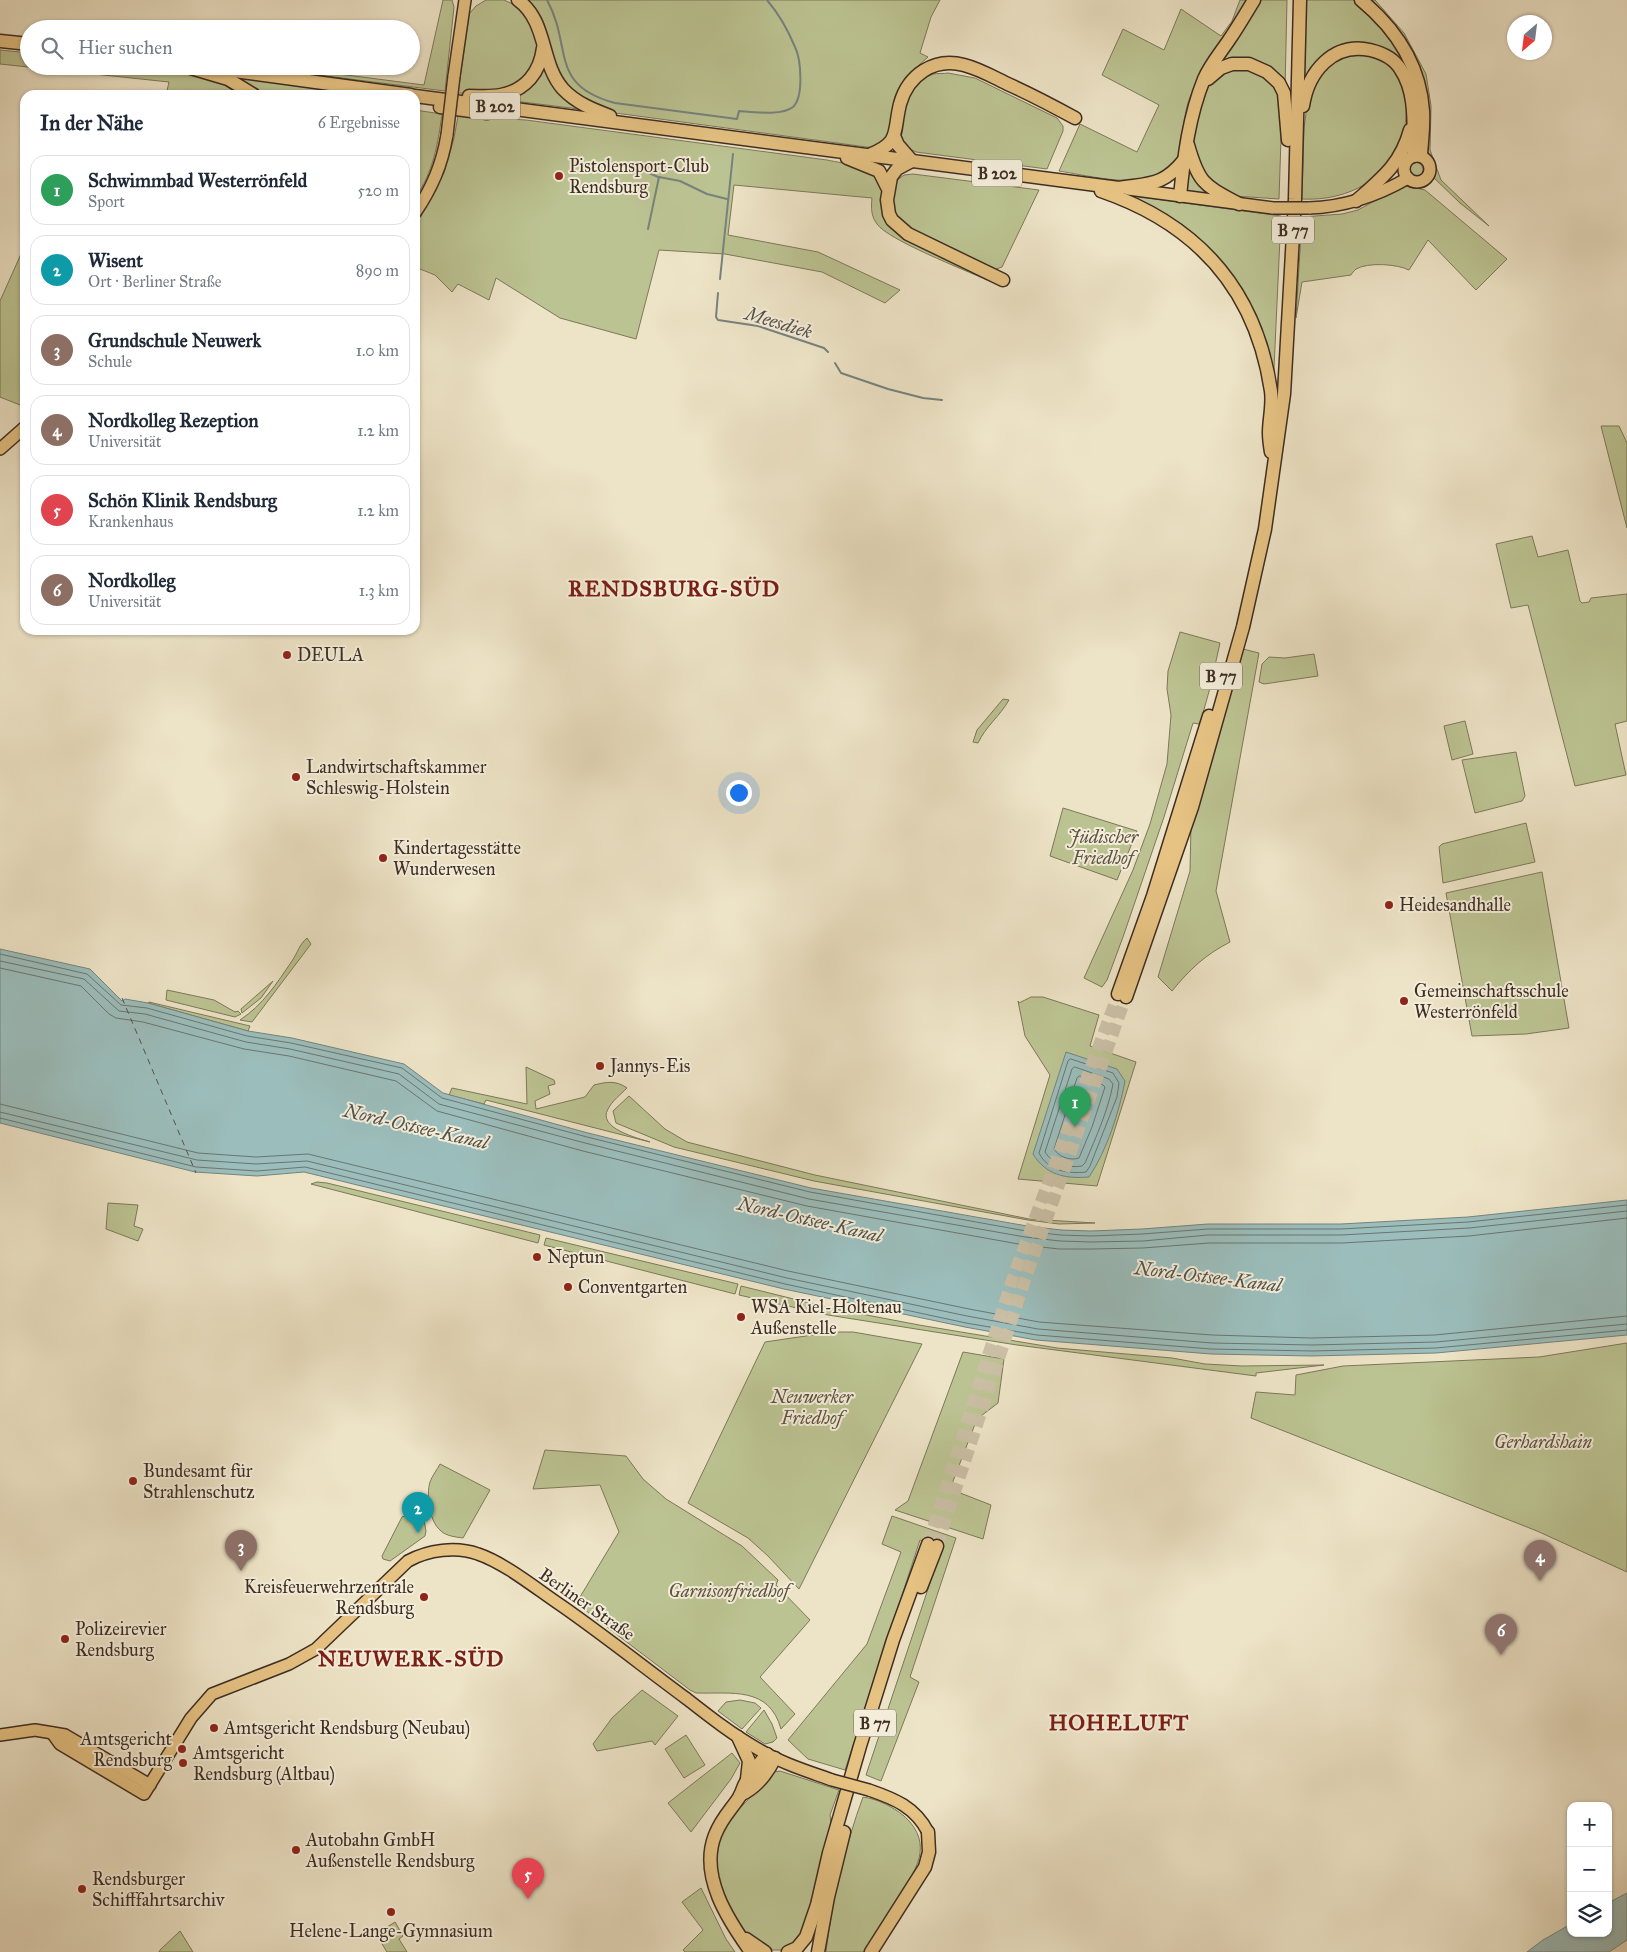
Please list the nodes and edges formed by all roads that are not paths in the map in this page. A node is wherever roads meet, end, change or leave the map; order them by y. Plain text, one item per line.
1 (465, 0) edge
2 (518, 0) edge
3 (1254, 0) edge
4 (1292, 0) edge
5 (1300, 0) edge
6 (1361, 0) edge
7 (0, 41) edge
8 (20, 43) edge
9 (544, 46) junction
10 (214, 75) edge
11 (264, 75) edge
12 (1201, 87) junction
13 (246, 90) edge
14 (374, 90) edge
15 (420, 97) edge
16 (438, 99) junction
17 (420, 105) edge
18 (551, 113) junction
19 (1075, 118) dead end
20 (1412, 120) junction
21 (634, 124) junction
22 (894, 136) junction
23 (1288, 140) junction
24 (1188, 145) junction
25 (832, 151) junction
26 (867, 156) junction
27 (1418, 156) junction
28 (1296, 158) junction
29 (1184, 160) junction
30 (912, 162) junction
31 (1406, 176) junction
32 (1068, 181) junction
33 (888, 187) junction
34 (1119, 188) junction
35 (1180, 196) junction
36 (1356, 201) junction
37 (1239, 204) junction
38 (420, 205) edge
39 (1004, 280) dead end
40 (20, 431) edge
41 (0, 449) edge
42 (1271, 452) junction
43 (0, 1735) edge
44 (738, 1737) junction
45 (771, 1756) junction
46 (747, 1779) junction
47 (740, 1796) junction
48 (928, 1832) joint
49 (817, 1905) junction
50 (741, 1936) junction
51 (820, 1939) junction
52 (751, 1952) edge
53 (765, 1952) edge
54 (788, 1952) edge
55 (811, 1952) edge
56 (818, 1952) edge
57 (822, 1952) edge
58 (871, 1952) edge

1 - 38 main road, bridge
2 - 9 highway
3 - 12 highway
4 - 23 highway, B 77
5 - 28 highway, B 77
6 - 27 highway
7 - 8 highway
9 - 16 highway
9 - 21 highway
10 - 13 highway
11 - 14 highway
12 - 23 highway
12 - 24 highway
15 - 16 highway, B 202
16 - 18 highway, B 202
17 - 18 highway
18 - 21 highway, B 202
19 - 22 highway
20 - 27 highway
20 - 28 highway
20 - 36 highway
21 - 25 highway, B 202
22 - 26 highway
22 - 30 highway
23 - 42 highway, B 77
24 - 29 highway
24 - 37 highway
25 - 26 highway, B 202
25 - 33 highway
26 - 30 highway, B 202
27 - 31 main road, B 202
27 - 31 main road, B 202
28 - 42 highway, B 77
29 - 34 highway
29 - 35 highway
30 - 32 highway, B 202
30 - 33 highway
31 - 36 main road, B 202
32 - 34 highway, B 202
32 - 42 highway
33 - 39 highway
34 - 35 main road, B 202
35 - 37 main road, B 202
36 - 37 main road, B 202, bridge
40 - 41 main road
43 - 44 main road, Berliner Straße
44 - 45 main road, Berliner Straße
44 - 46 highway
45 - 46 highway
45 - 47 highway
45 - 48 main road, Berliner Straße, bridge
46 - 47 highway
47 - 50 highway
48 - 58 highway
49 - 51 highway, B 77
49 - 54 highway
49 - 55 highway, B 77
50 - 52 highway
50 - 53 highway
51 - 56 highway, B 77
51 - 57 highway

